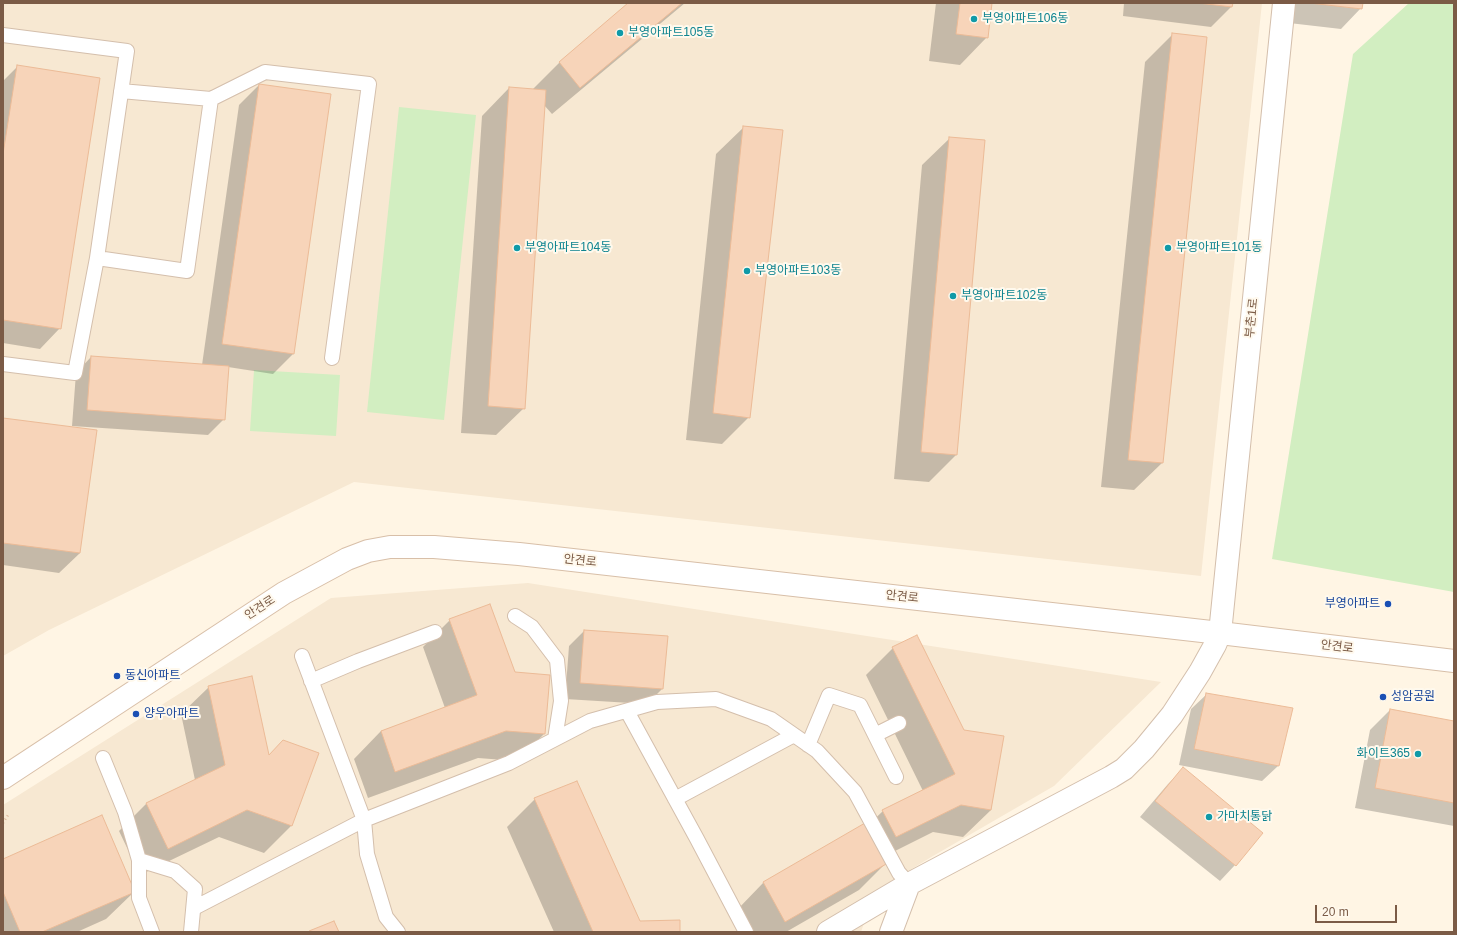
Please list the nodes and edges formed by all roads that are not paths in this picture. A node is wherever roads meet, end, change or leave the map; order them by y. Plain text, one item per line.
1 (1284, 3) edge
2 (3, 35) edge
3 (121, 91) junction
4 (211, 99) junction
5 (97, 258) junction
6 (332, 358) dead end
7 (3, 364) edge
8 (515, 616) dead end
9 (435, 632) dead end
10 (1220, 633) junction
11 (302, 656) dead end
12 (1454, 660) edge
13 (311, 681) junction
14 (627, 711) junction
15 (899, 723) dead end
16 (794, 735) junction
17 (874, 735) junction
18 (555, 739) junction
19 (808, 745) junction
20 (103, 758) dead end
21 (896, 777) dead end
22 (3, 778) edge
23 (675, 799) junction
24 (364, 820) junction
25 (139, 860) junction
26 (909, 884) junction
27 (194, 908) junction
28 (152, 932) edge
29 (191, 932) edge
30 (398, 932) edge
31 (746, 932) edge
32 (828, 932) edge
33 (891, 932) edge

1 - 10 main road, 부춘1로
2 - 3 lane
3 - 4 lane
3 - 5 lane
4 - 5 lane
4 - 6 lane
5 - 7 lane
8 - 18 lane
9 - 13 lane
10 - 12 main road, 안견로
10 - 22 main road, 안견로
10 - 26 main road
11 - 13 lane
13 - 24 lane
14 - 16 lane
14 - 18 lane
14 - 23 lane
15 - 17 lane
16 - 19 lane
16 - 23 lane
17 - 19 lane
17 - 21 lane
18 - 24 lane
19 - 26 lane
20 - 25 lane
23 - 31 lane
24 - 27 lane
24 - 30 lane
25 - 27 lane
25 - 28 lane
26 - 32 main road
26 - 33 main road
27 - 29 lane

